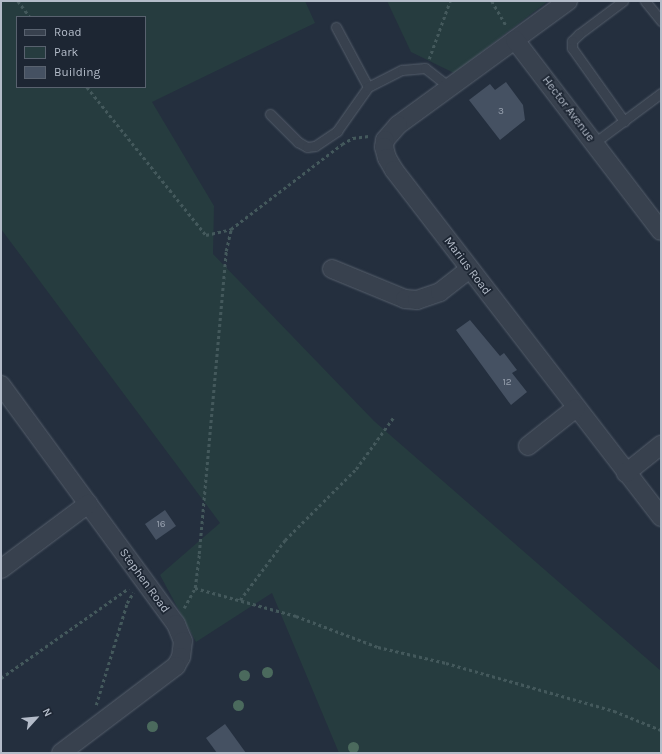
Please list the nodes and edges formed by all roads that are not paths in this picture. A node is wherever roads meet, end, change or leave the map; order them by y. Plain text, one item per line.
1 (568, 1) edge
2 (623, 1) edge
3 (645, 1) edge
4 (661, 21) edge
5 (336, 27) dead end
6 (515, 40) junction
7 (368, 87) junction
8 (449, 87) junction
9 (661, 94) edge
10 (270, 114) dead end
11 (624, 121) junction
12 (594, 143) junction
13 (661, 231) edge
14 (332, 269) dead end
15 (469, 269) junction
16 (1, 385) edge
17 (576, 408) junction
18 (661, 445) edge
19 (528, 446) dead end
20 (626, 472) junction
21 (88, 504) junction
22 (661, 517) edge
23 (1, 569) edge
24 (61, 753) edge

1 - 6 street
2 - 11 lane
3 - 4 lane
5 - 7 lane
6 - 8 street
6 - 12 street, Hector Avenue
7 - 8 lane
7 - 10 lane
8 - 15 street, Marius Road
9 - 11 lane
11 - 12 lane
12 - 13 street, Hector Avenue
14 - 15 street
15 - 17 street, Marius Road
16 - 21 street, Stephen Road
17 - 19 street
17 - 20 street, Marius Road
18 - 20 street
20 - 22 street, Marius Road
21 - 23 street
21 - 24 street, Stephen Road

